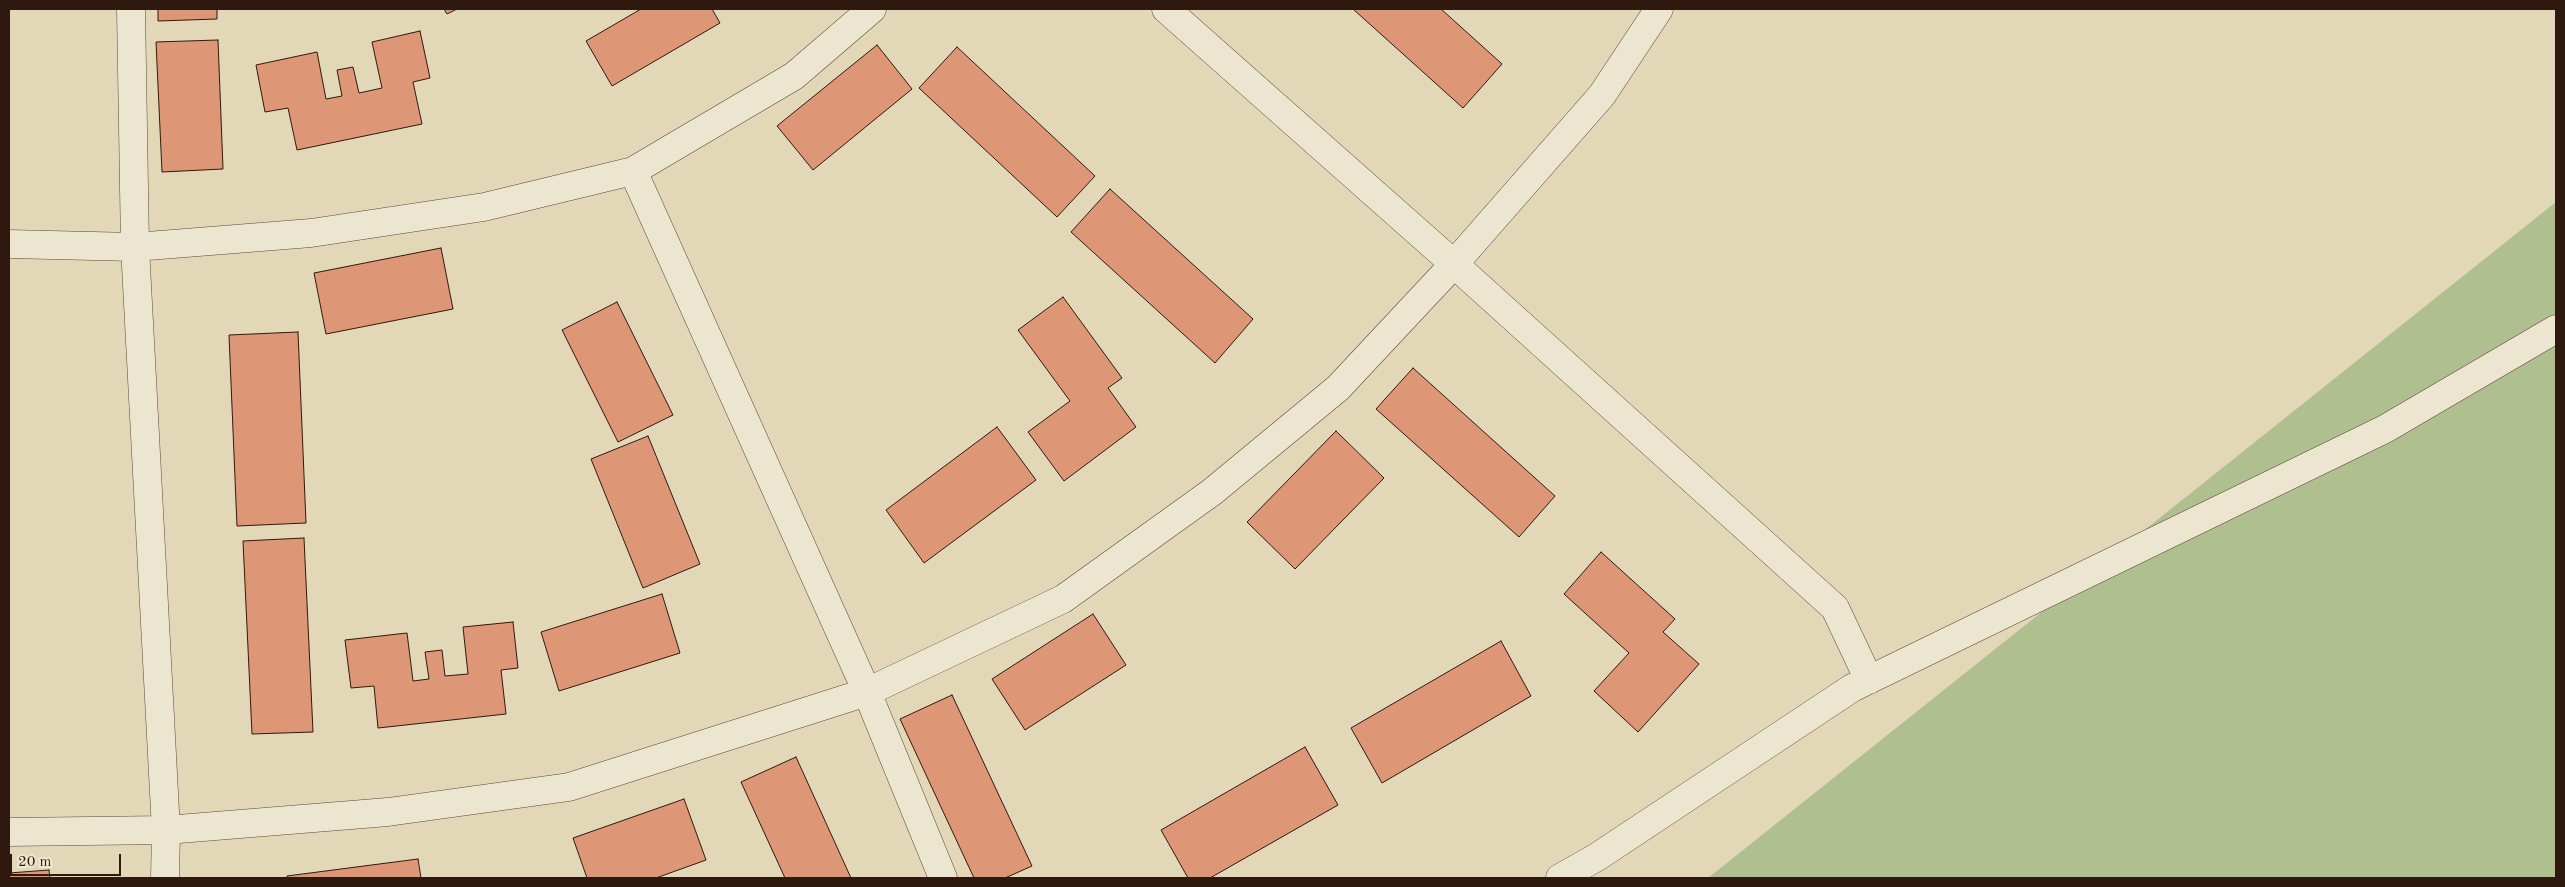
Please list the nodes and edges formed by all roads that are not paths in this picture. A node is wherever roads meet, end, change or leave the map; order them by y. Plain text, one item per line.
1 (130, 9) edge
2 (872, 9) edge
3 (1166, 9) edge
4 (1659, 9) edge
5 (633, 171) junction
6 (9, 244) edge
7 (135, 247) junction
8 (1454, 264) junction
9 (2556, 329) edge
10 (1869, 680) junction
11 (867, 692) junction
12 (166, 830) junction
13 (9, 832) edge
14 (165, 878) edge
15 (942, 878) edge
16 (1560, 878) edge

1 - 7 street
2 - 5 street
3 - 8 street
4 - 8 street
5 - 7 street
5 - 11 street
6 - 7 street
7 - 12 street
8 - 10 street
8 - 11 street
9 - 10 street
10 - 16 street
11 - 12 street
11 - 15 street
12 - 13 street
12 - 14 street

